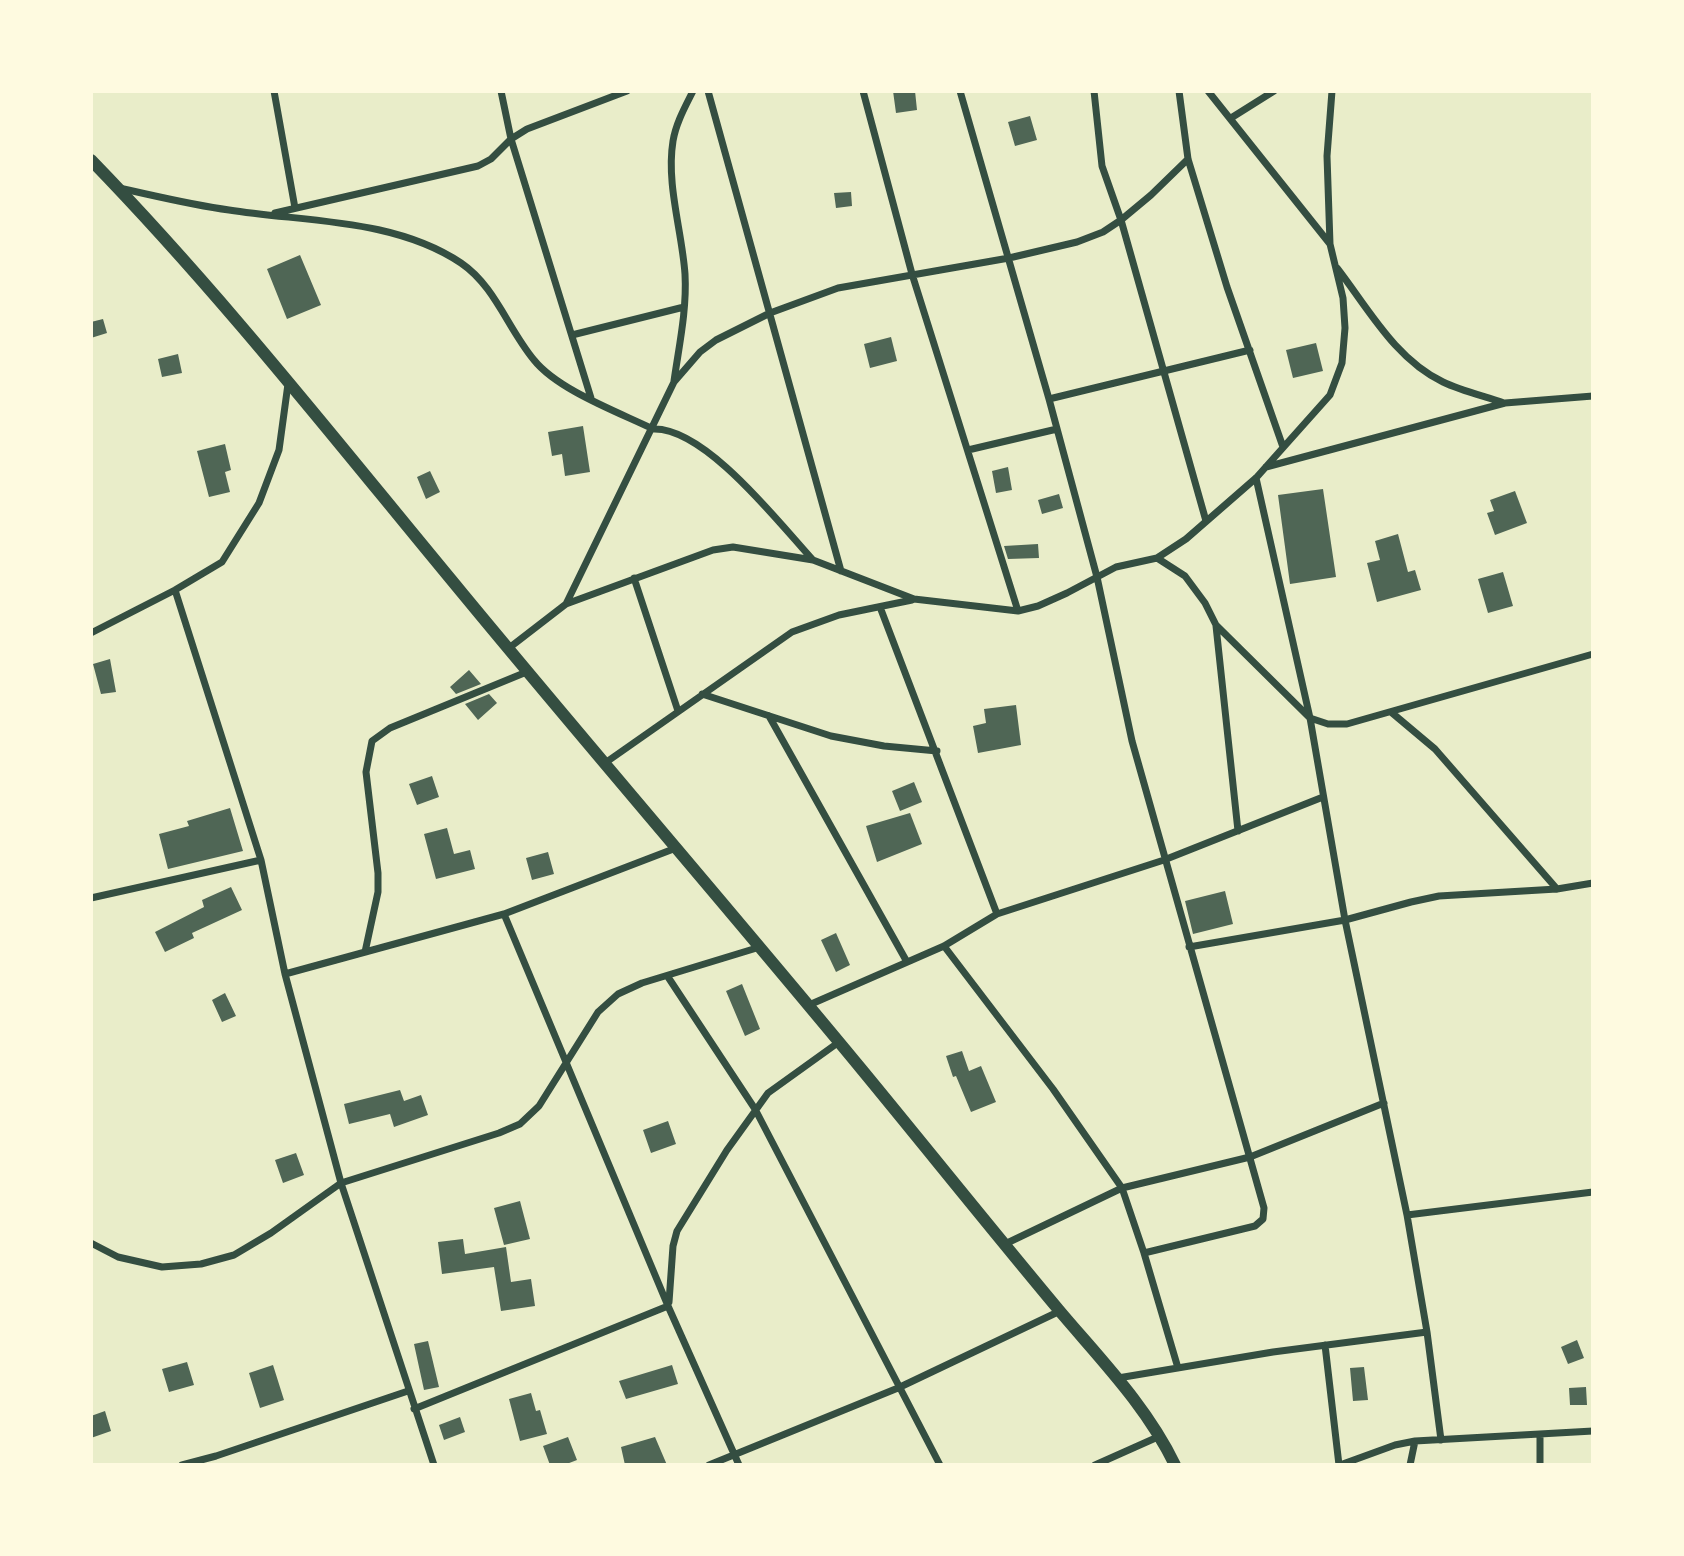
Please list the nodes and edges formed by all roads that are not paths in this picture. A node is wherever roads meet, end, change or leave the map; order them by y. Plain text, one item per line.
1 (274, 91) edge
2 (501, 91) edge
3 (627, 91) edge
4 (693, 91) edge
5 (708, 91) edge
6 (863, 91) edge
7 (960, 91) edge
8 (1094, 91) edge
9 (1180, 91) edge
10 (1208, 91) edge
11 (1274, 91) edge
12 (1332, 91) edge
13 (618, 93) edge
14 (1231, 118) junction
15 (511, 139) junction
16 (1188, 159) junction
17 (91, 160) edge
18 (118, 188) junction
19 (295, 208) junction
20 (270, 214) junction
21 (1121, 220) junction
22 (1330, 243) junction
23 (1009, 258) junction
24 (1336, 266) junction
25 (912, 274) junction
26 (684, 307) junction
27 (770, 313) junction
28 (572, 335) junction
29 (1250, 350) junction
30 (1163, 369) junction
31 (289, 382) junction
32 (674, 382) junction
33 (1593, 396) edge
34 (591, 398) junction
35 (1049, 399) junction
36 (1505, 403) junction
37 (653, 429) junction
38 (1057, 429) junction
39 (1283, 447) junction
40 (968, 450) junction
41 (1264, 467) junction
42 (1256, 478) junction
43 (1206, 522) junction
44 (1157, 558) junction
45 (813, 560) junction
46 (841, 571) junction
47 (1097, 577) junction
48 (634, 578) junction
49 (176, 590) junction
50 (914, 600) junction
51 (566, 604) junction
52 (880, 607) junction
53 (1018, 611) junction
54 (1216, 625) junction
55 (91, 633) edge
56 (509, 648) junction
57 (1593, 654) edge
58 (529, 671) junction
59 (702, 694) junction
60 (678, 711) junction
61 (1391, 712) junction
62 (769, 716) junction
63 (1310, 718) junction
64 (937, 751) junction
65 (605, 762) junction
66 (1324, 797) junction
67 (1238, 831) junction
68 (676, 848) junction
69 (261, 860) junction
70 (1164, 860) junction
71 (1593, 884) edge
72 (1558, 889) junction
73 (91, 898) edge
74 (504, 914) junction
75 (998, 915) junction
76 (1345, 920) junction
77 (944, 946) junction
78 (760, 947) junction
79 (1189, 947) junction
80 (365, 952) junction
81 (907, 962) junction
82 (285, 974) junction
83 (668, 977) junction
84 (809, 1005) junction
85 (839, 1042) junction
86 (567, 1060) junction
87 (1384, 1103) junction
88 (755, 1109) junction
89 (1250, 1157) junction
90 (341, 1183) junction
91 (1122, 1188) junction
92 (1593, 1192) edge
93 (1408, 1215) junction
94 (91, 1242) edge
95 (1005, 1244) junction
96 (1144, 1253) junction
97 (668, 1306) junction
98 (1060, 1311) junction
99 (1427, 1332) junction
100 (1325, 1345) junction
101 (1178, 1368) junction
102 (1118, 1378) junction
103 (898, 1388) junction
104 (408, 1391) junction
105 (414, 1409) junction
106 (1593, 1431) edge
107 (1540, 1435) junction
108 (1161, 1436) junction
109 (1441, 1440) junction
110 (1415, 1441) junction
111 (216, 1456) junction
112 (735, 1456) junction
113 (183, 1465) edge
114 (218, 1465) edge
115 (435, 1465) edge
116 (709, 1465) edge
117 (739, 1465) edge
118 (940, 1465) edge
119 (1095, 1465) edge
120 (1175, 1465) edge
121 (1340, 1465) edge
122 (1410, 1465) edge
123 (1540, 1465) edge

1 - 19 street
2 - 15 street
3 - 13 street
4 - 26 street
5 - 27 street
6 - 25 street
7 - 23 street
8 - 21 street
9 - 16 street
10 - 14 street
11 - 14 street
12 - 22 street
13 - 15 street
14 - 22 street
15 - 19 street
15 - 28 street
16 - 21 street
16 - 29 street
17 - 18 street
18 - 20 street
18 - 31 street
19 - 20 street
20 - 34 street
21 - 23 street
21 - 30 street
22 - 24 street
23 - 25 street
23 - 35 street
24 - 36 street
24 - 39 street
25 - 27 street
25 - 40 street
26 - 28 street
26 - 32 street
27 - 32 street
27 - 46 street
28 - 34 street
29 - 30 street
29 - 39 street
30 - 35 street
30 - 43 street
31 - 49 street
31 - 56 street
32 - 37 street
33 - 36 street
34 - 37 street
35 - 38 street
36 - 41 street
37 - 45 street
37 - 51 street
38 - 40 street
38 - 47 street
39 - 41 street
40 - 53 street
41 - 42 street
42 - 43 street
42 - 63 street
43 - 44 street
44 - 47 street
44 - 54 street
45 - 46 street
45 - 48 street
46 - 50 street
47 - 53 street
47 - 70 street
48 - 51 street
48 - 60 street
49 - 55 street
49 - 69 street
50 - 52 street
50 - 53 street
51 - 56 street
52 - 59 street
52 - 64 street
54 - 63 street
54 - 67 street
56 - 58 street
57 - 61 street
58 - 65 street
58 - 80 street
59 - 60 street
59 - 62 street
60 - 65 street
61 - 63 street
61 - 72 street
62 - 64 street
62 - 81 street
63 - 66 street
64 - 75 street
65 - 68 street
66 - 67 street
66 - 76 street
67 - 70 street
68 - 74 street
68 - 78 street
69 - 73 street
69 - 82 street
70 - 75 street
70 - 79 street
71 - 72 street
72 - 76 street
74 - 80 street
74 - 86 street
75 - 77 street
76 - 79 street
76 - 87 street
77 - 81 street
77 - 91 street
78 - 83 street
78 - 84 street
79 - 89 street
80 - 82 street
81 - 84 street
82 - 90 street
83 - 86 street
83 - 88 street
84 - 85 street
85 - 88 street
85 - 95 street
86 - 90 street
86 - 97 street
87 - 89 street
87 - 93 street
88 - 97 street
88 - 103 street
89 - 91 street
89 - 96 street
90 - 94 street
90 - 104 street
91 - 95 street
91 - 96 street
92 - 93 street
93 - 99 street
95 - 98 street
96 - 101 street
97 - 105 street
97 - 112 street
98 - 102 street
98 - 103 street
99 - 100 street
99 - 109 street
100 - 101 street
100 - 121 street
101 - 102 street
102 - 108 street
103 - 112 street
103 - 118 street
104 - 105 street
104 - 111 street
105 - 115 street
106 - 107 street
107 - 109 street
107 - 123 street
108 - 119 street
108 - 120 street
109 - 110 street
110 - 121 street
110 - 122 street
111 - 113 street
111 - 114 street
112 - 116 street
112 - 117 street

